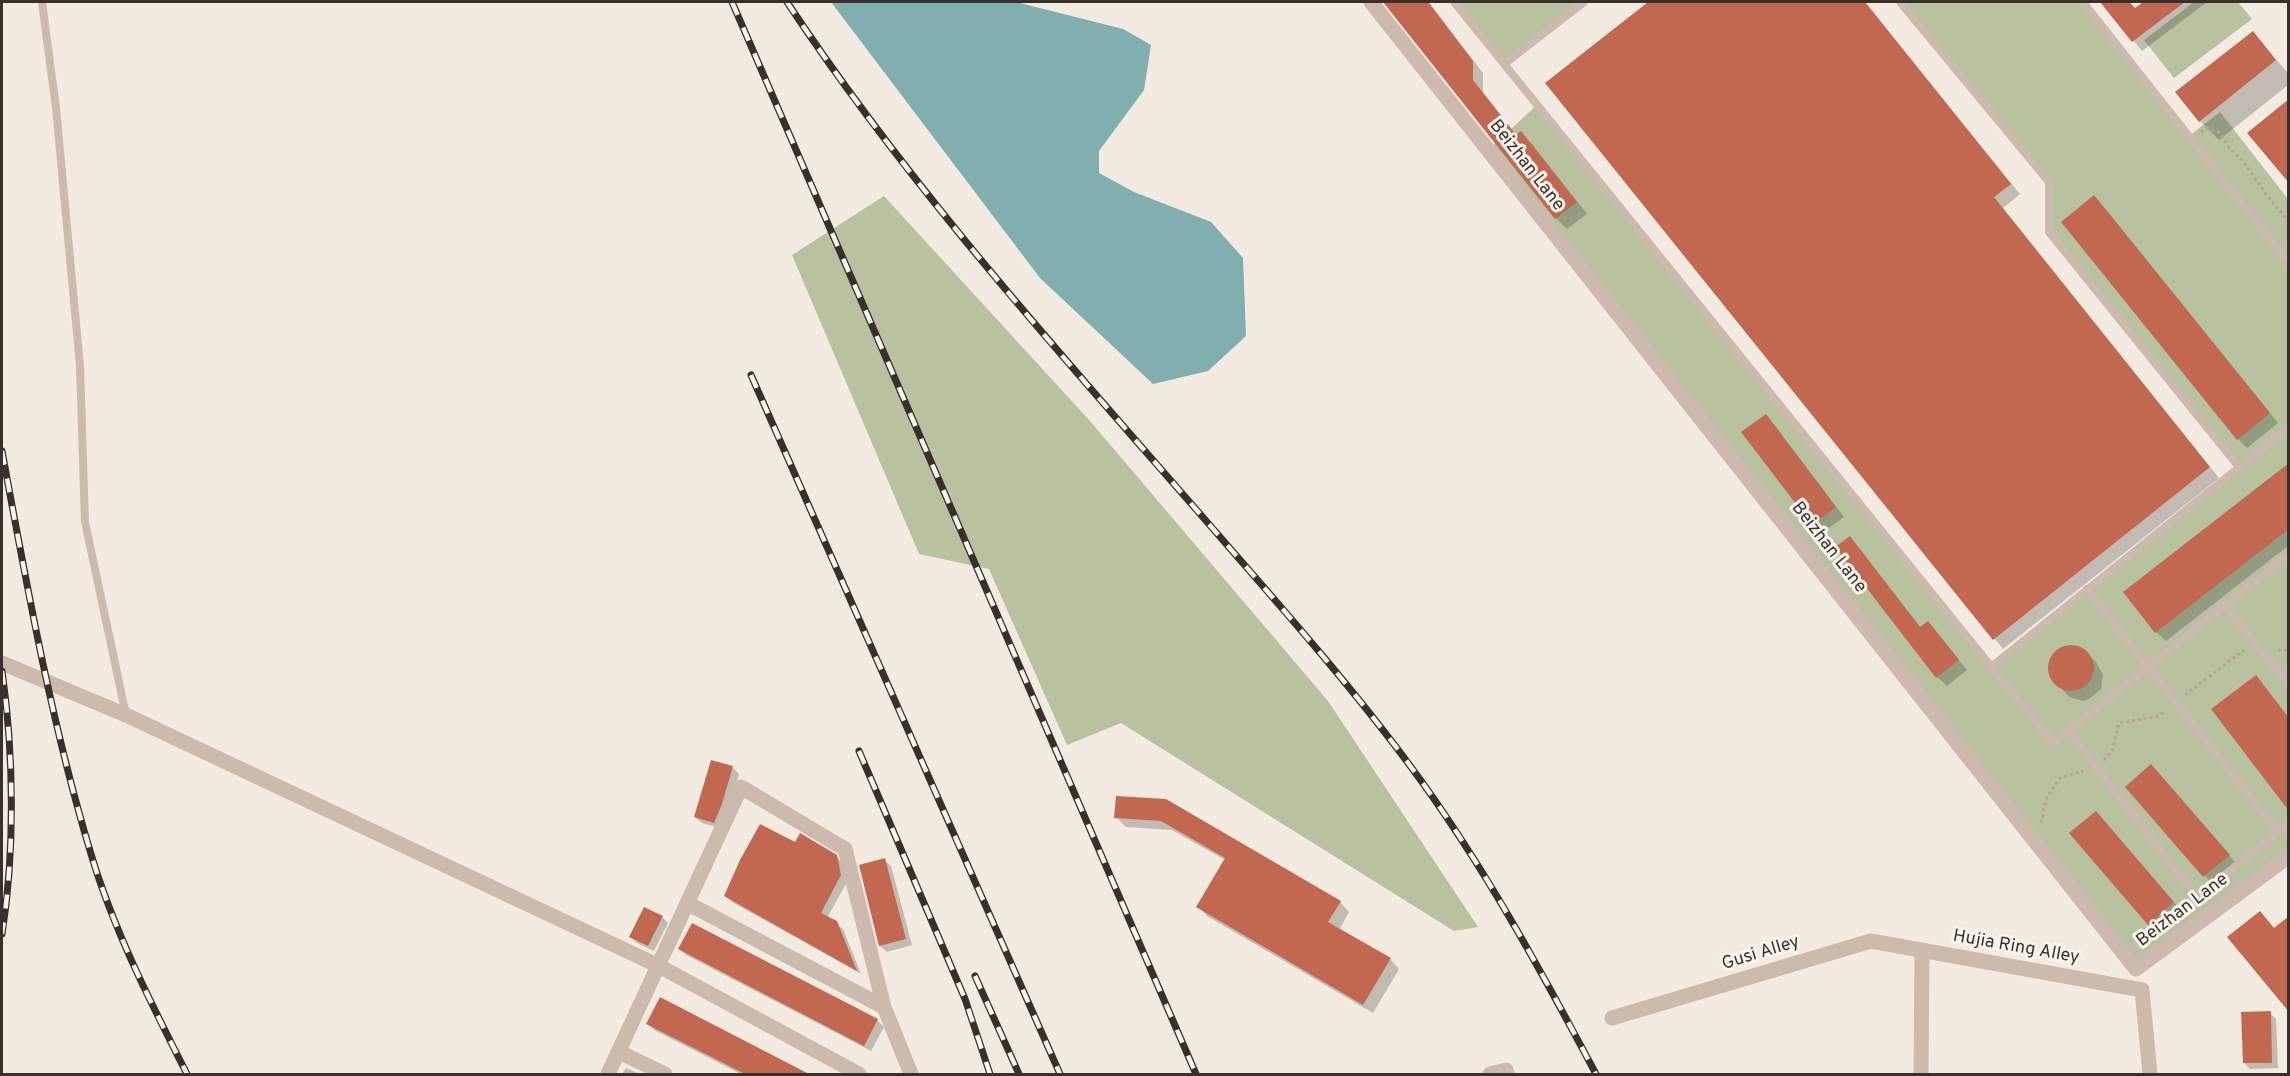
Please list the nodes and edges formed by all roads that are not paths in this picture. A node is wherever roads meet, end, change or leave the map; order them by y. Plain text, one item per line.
1 (42, 2) edge
2 (1371, 2) edge
3 (1454, 2) edge
4 (1584, 2) edge
5 (1900, 2) edge
6 (2083, 2) edge
7 (1504, 64) junction
8 (2289, 262) edge
9 (2289, 428) edge
10 (2239, 468) junction
11 (2289, 555) edge
12 (2087, 589) junction
13 (2225, 606) junction
14 (2, 663) edge
15 (2149, 666) junction
16 (1991, 667) junction
17 (2289, 683) edge
18 (126, 715) junction
19 (2068, 731) junction
20 (2289, 824) edge
21 (2278, 832) junction
22 (2289, 857) edge
23 (2197, 897) junction
24 (687, 903) junction
25 (2136, 946) dead end
26 (1922, 951) junction
27 (659, 966) junction
28 (884, 1007) junction
29 (1612, 1018) dead end
30 (619, 1052) junction
31 (608, 1074) edge
32 (665, 1074) edge
33 (859, 1074) edge
34 (910, 1074) edge
35 (1490, 1074) edge
36 (1507, 1074) edge
37 (1921, 1074) edge
38 (2150, 1074) edge

1 - 18 lane
2 - 22 street, Beizhan Lane
3 - 7 lane
4 - 7 lane
5 - 10 lane
6 - 8 lane
7 - 16 lane
9 - 10 lane
10 - 12 lane
11 - 13 lane
12 - 15 lane
12 - 16 lane
13 - 15 lane
13 - 17 lane
14 - 18 street
15 - 19 lane
15 - 21 lane
16 - 19 lane
18 - 27 street
19 - 23 lane
20 - 21 lane
21 - 23 lane
23 - 25 lane
24 - 27 street
24 - 28 street
24 - 28 street
26 - 29 street, Gusi Alley
26 - 37 street
26 - 38 street, Hujia Ring Alley
27 - 30 street
27 - 33 street
28 - 34 street
30 - 31 street
30 - 32 street
35 - 36 street

